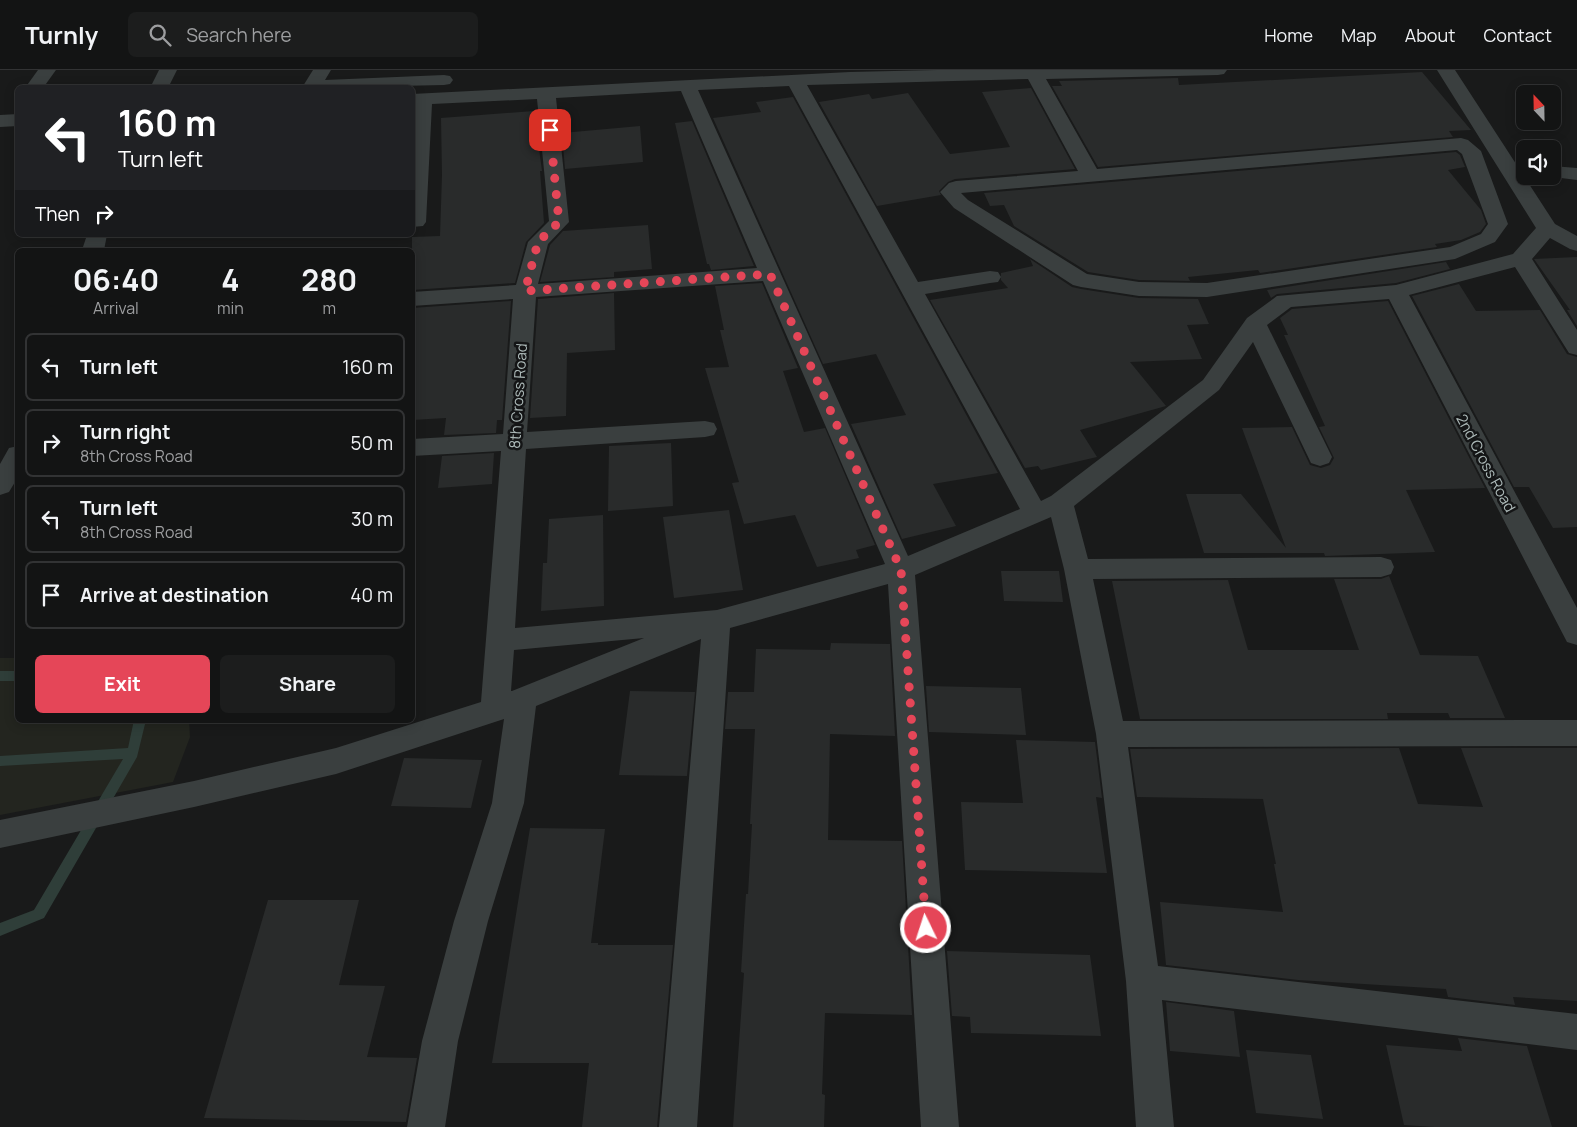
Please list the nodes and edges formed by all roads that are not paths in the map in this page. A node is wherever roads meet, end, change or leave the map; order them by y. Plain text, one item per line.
1 (47, 70) edge
2 (168, 70) edge
3 (322, 70) edge
4 (1218, 70) edge
5 (1446, 70) edge
6 (1112, 71) edge
7 (1033, 72) edge
8 (990, 73) edge
9 (591, 74) dead end
10 (437, 75) edge
11 (683, 78) edge
12 (795, 80) junction
13 (36, 85) edge
14 (160, 85) edge
15 (313, 85) edge
16 (323, 85) edge
17 (469, 86) junction
18 (546, 93) junction
19 (418, 99) edge
20 (1488, 135) junction
21 (1158, 155) dead end
22 (1516, 169) edge
23 (1561, 173) edge
24 (1577, 174) edge
25 (1091, 176) junction
26 (1524, 185) edge
27 (416, 222) dead end
28 (1497, 223) junction
29 (1544, 230) junction
30 (1577, 244) edge
31 (1521, 259) junction
32 (770, 274) junction
33 (990, 278) dead end
34 (911, 290) junction
35 (525, 291) junction
36 (1396, 292) junction
37 (415, 299) edge
38 (1255, 322) junction
39 (1577, 348) edge
40 (705, 429) dead end
41 (514, 442) junction
42 (415, 448) edge
43 (1320, 457) dead end
44 (15, 459) edge
45 (0, 486) edge
46 (1047, 508) junction
47 (1381, 567) dead end
48 (901, 570) junction
49 (1077, 570) junction
50 (717, 621) junction
51 (1577, 634) edge
52 (500, 640) junction
53 (508, 704) junction
54 (1577, 733) edge
55 (1111, 734) junction
56 (0, 834) edge
57 (1143, 981) junction
58 (1577, 1032) edge
59 (426, 1127) edge
60 (678, 1127) edge
61 (940, 1127) edge
62 (1155, 1127) edge

1 - 13 street
2 - 14 street
3 - 15 street
4 - 6 street
5 - 20 street
6 - 7 street
7 - 8 street
7 - 25 street
8 - 12 street
9 - 11 street
10 - 16 street
10 - 17 street
11 - 12 street
11 - 18 street
11 - 32 street
12 - 34 street
17 - 18 street
17 - 19 street
18 - 35 street, 8th Cross Road
19 - 27 street
20 - 21 street
20 - 22 street
23 - 24 street
25 - 28 street
25 - 28 street
26 - 29 street
28 - 29 street
29 - 30 street
29 - 31 street
31 - 36 street
31 - 39 street
32 - 35 street
32 - 48 street
33 - 34 street
34 - 46 street
35 - 37 street
35 - 41 street, 8th Cross Road
36 - 38 street
36 - 51 street, 2nd Cross Road
38 - 43 street
38 - 46 street
40 - 41 street
41 - 42 street
41 - 52 street, 8th Cross Road
44 - 45 street
46 - 48 street
46 - 49 street
47 - 49 street
48 - 50 street
48 - 61 street
49 - 55 street
50 - 52 street
50 - 53 street
50 - 60 street
52 - 53 street, 8th Cross Road
53 - 56 street
53 - 59 street, 8th Cross Road
54 - 55 street
55 - 57 street
57 - 58 street
57 - 62 street

